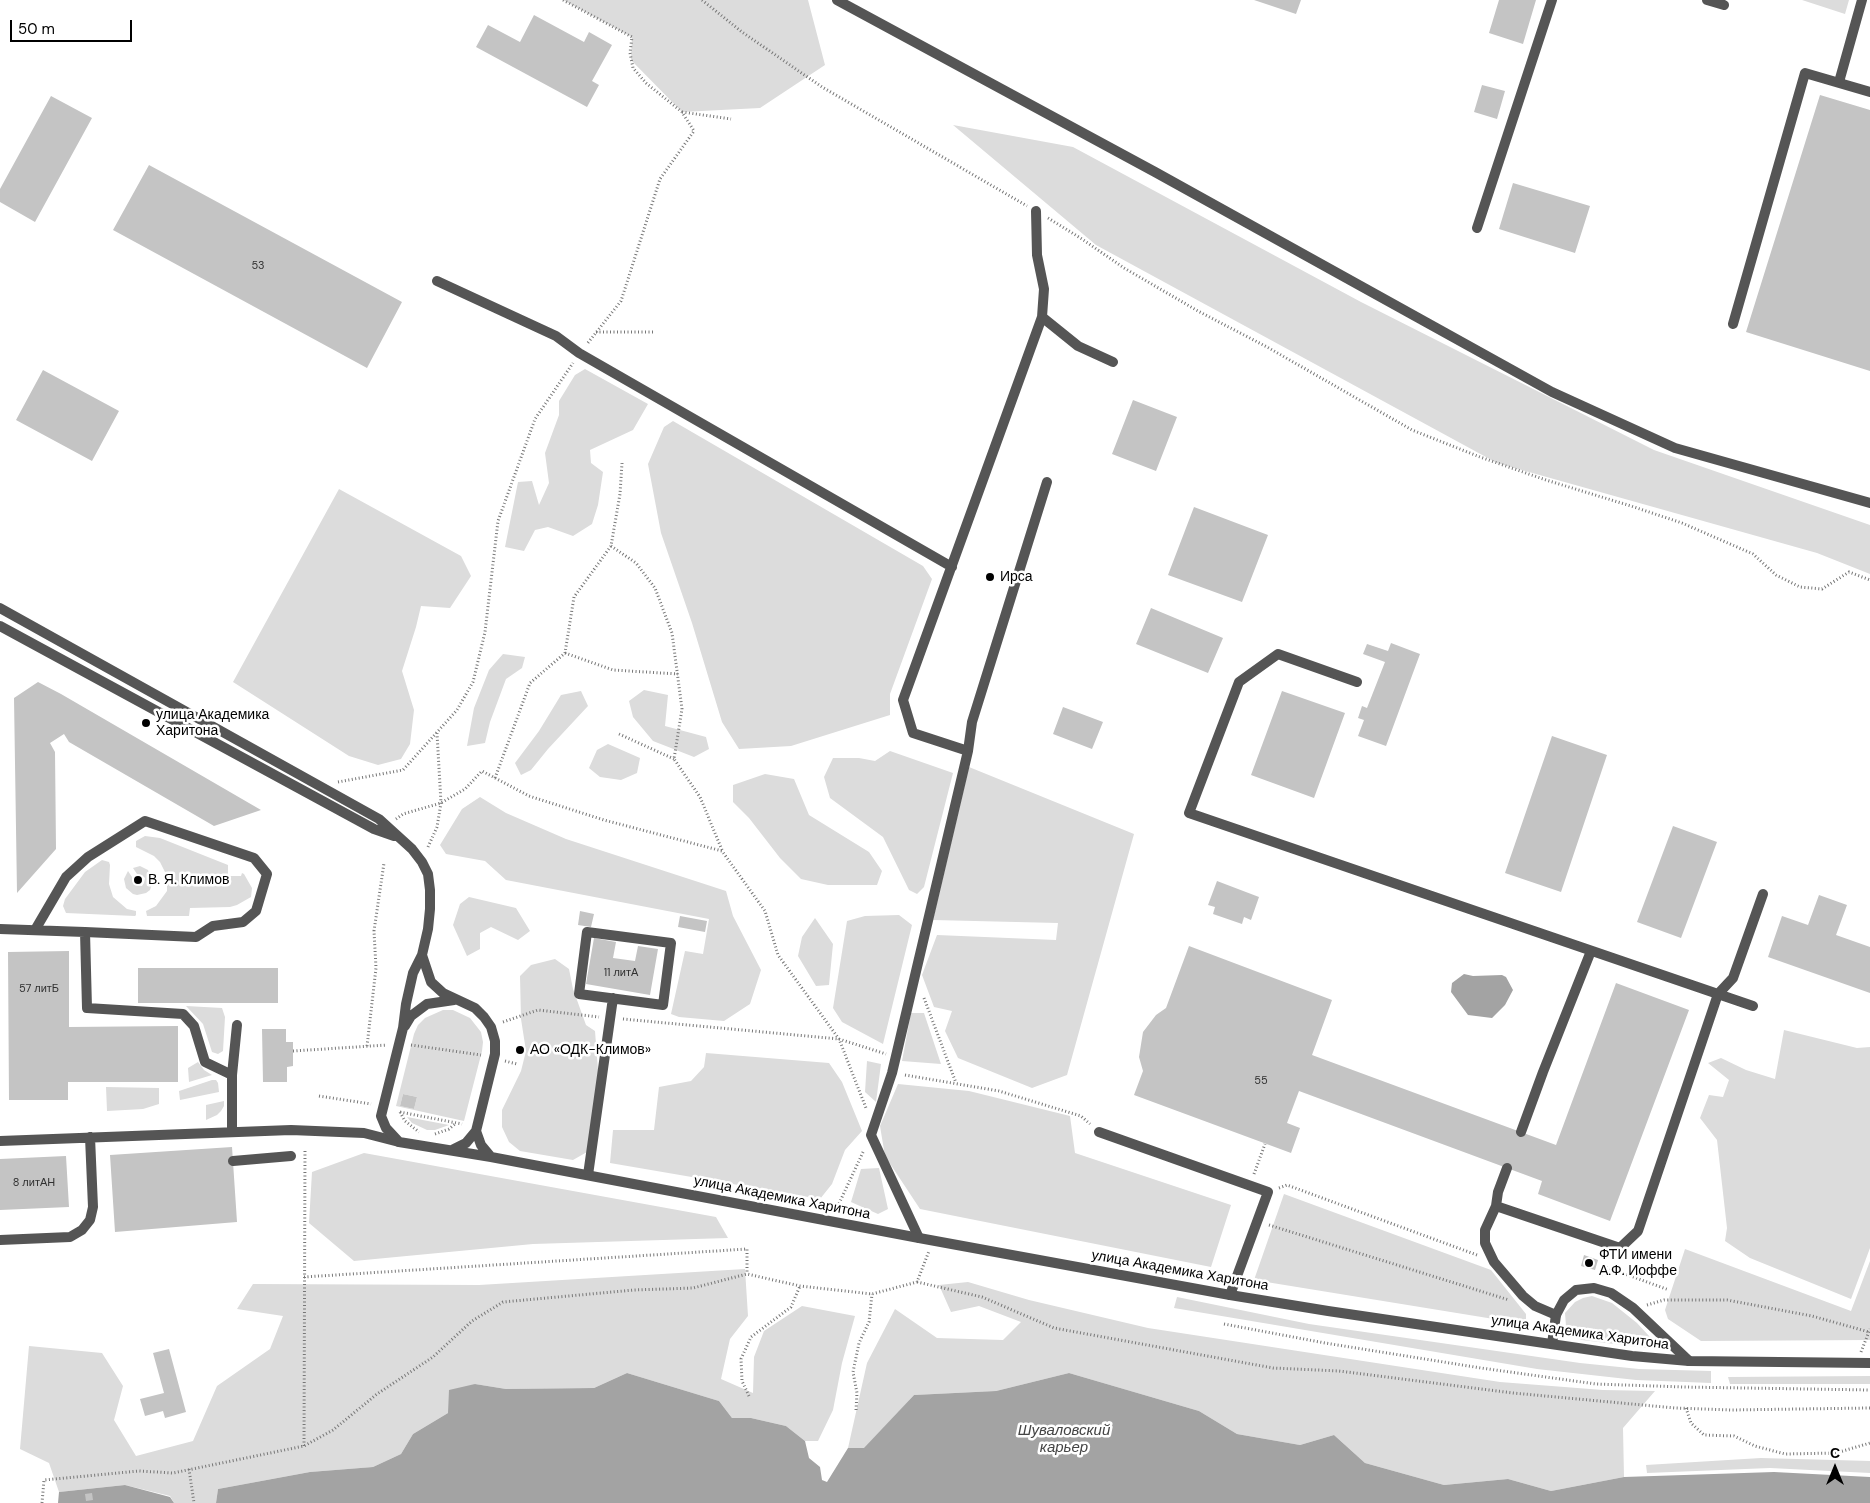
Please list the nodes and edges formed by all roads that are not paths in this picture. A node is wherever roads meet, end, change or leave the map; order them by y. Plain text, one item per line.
1 (837, 0) edge
2 (1552, 0) edge
3 (1707, 0) edge
4 (1862, 0) edge
5 (1724, 5) dead end
6 (1838, 82) junction
7 (1870, 92) edge
8 (1036, 211) road end
9 (1477, 228) dead end
10 (436, 281) dead end
11 (1042, 317) junction
12 (1733, 324) dead end
13 (1113, 362) dead end
14 (1047, 482) dead end
15 (1870, 503) edge
16 (952, 567) junction
17 (0, 608) edge
18 (10, 613) junction
19 (1, 629) edge
20 (1357, 682) dead end
21 (968, 751) junction
22 (397, 837) junction
23 (1763, 894) dead end
24 (0, 929) edge
25 (35, 930) junction
26 (85, 932) junction
27 (1591, 951) junction
28 (422, 955) junction
29 (1718, 994) junction
30 (613, 998) junction
31 (454, 1000) junction
32 (1753, 1006) dead end
33 (237, 1025) dead end
34 (403, 1028) junction
35 (232, 1075) junction
36 (476, 1131) junction
37 (232, 1132) junction
38 (1100, 1132) road end
39 (1521, 1132) dead end
40 (90, 1137) junction
41 (0, 1141) edge
42 (399, 1142) junction
43 (452, 1150) junction
44 (291, 1156) dead end
45 (491, 1157) junction
46 (233, 1161) dead end
47 (1508, 1168) dead end
48 (588, 1175) junction
49 (1496, 1206) junction
50 (919, 1238) junction
51 (0, 1240) edge
52 (1230, 1295) junction
53 (1556, 1315) junction
54 (1552, 1344) junction
55 (1689, 1361) junction
56 (1870, 1363) edge

1 - 15 street
2 - 9 street
3 - 5 street
4 - 6 street
6 - 7 street
6 - 12 street
8 - 11 street
10 - 16 street
11 - 13 street
11 - 16 street
14 - 21 street
16 - 21 street
17 - 18 street
18 - 19 street
18 - 22 street
19 - 22 street
20 - 27 street
21 - 50 street
22 - 28 street
23 - 29 street
24 - 25 street
25 - 26 street
25 - 26 street
26 - 35 street
27 - 29 street
27 - 39 street
28 - 31 street
28 - 34 street
29 - 32 street
29 - 49 street
30 - 30 street
30 - 48 street
31 - 34 street
31 - 36 street
33 - 35 street
34 - 42 street
35 - 37 street
36 - 43 street
36 - 45 street
37 - 40 street, улица Академика Харитона
37 - 42 street, улица Академика Харитона
38 - 52 street
40 - 41 street, улица Академика Харитона
40 - 51 street
42 - 43 street, улица Академика Харитона
43 - 45 street, улица Академика Харитона
44 - 46 street
45 - 48 street, улица Академика Харитона
47 - 49 street
48 - 50 street, улица Академика Харитона
49 - 53 street
50 - 52 street, улица Академика Харитона
52 - 54 street, улица Академика Харитона
53 - 54 street
53 - 55 street
54 - 55 street, улица Академика Харитона
55 - 56 street, улица Академика Харитона

